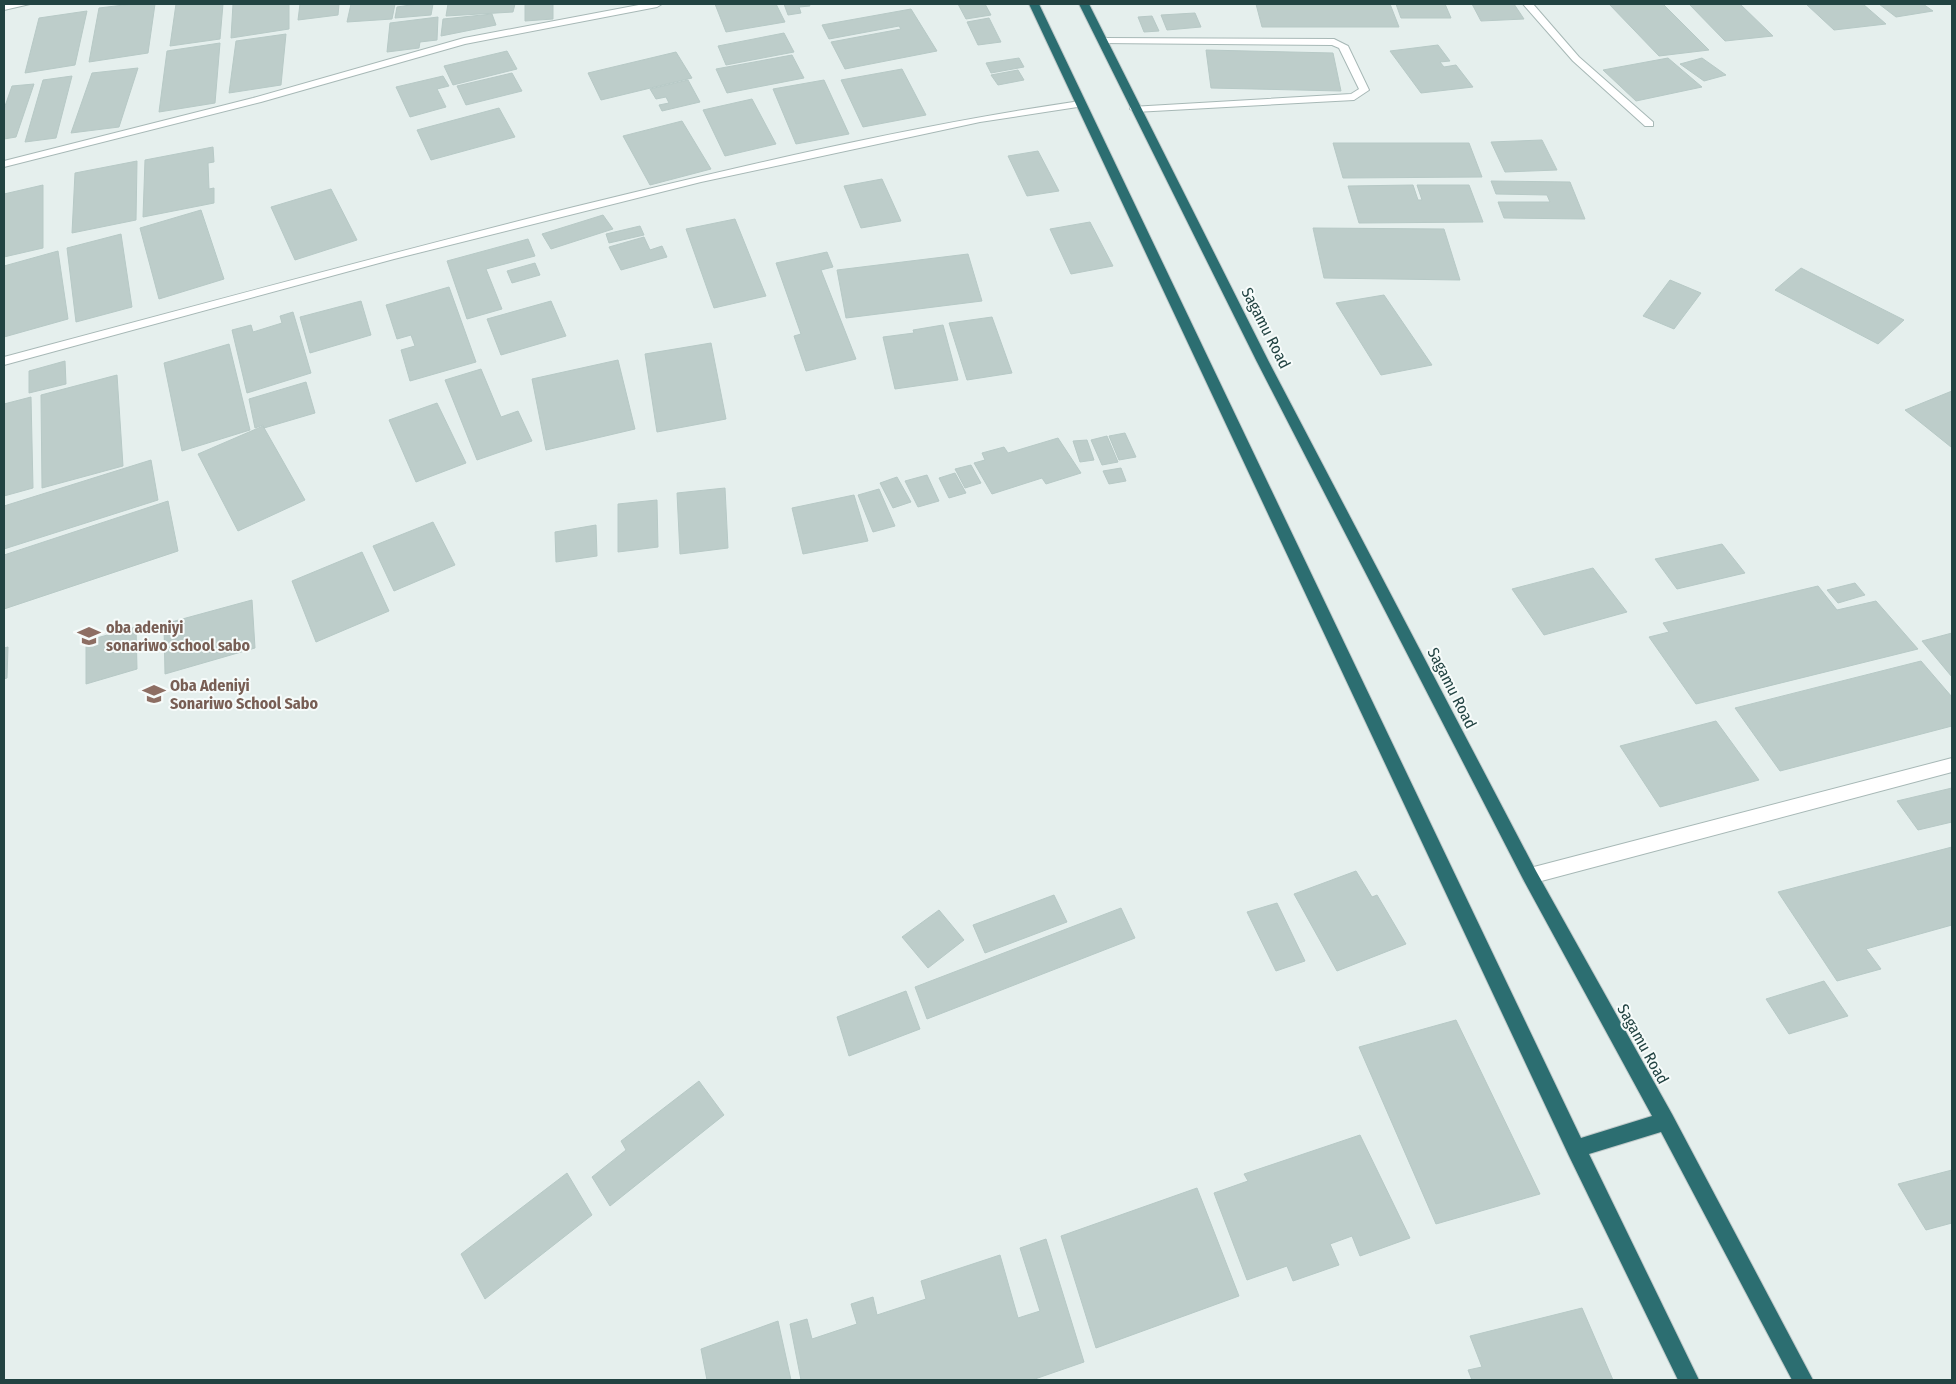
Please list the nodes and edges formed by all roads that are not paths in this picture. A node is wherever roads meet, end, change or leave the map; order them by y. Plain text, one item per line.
1 (25, 4) edge
2 (657, 4) edge
3 (1034, 4) edge
4 (1084, 4) edge
5 (1528, 4) edge
6 (4, 7) edge
7 (1103, 41) junction
8 (1080, 104) junction
9 (1135, 109) junction
10 (1649, 124) dead end
11 (4, 164) edge
12 (4, 362) edge
13 (1952, 765) edge
14 (1530, 876) junction
15 (1665, 1121) junction
16 (1576, 1149) junction
17 (1688, 1380) edge
18 (1803, 1380) edge

1 - 6 street
2 - 11 street
3 - 8 highway
4 - 7 highway, Sagamu Road
5 - 10 street
7 - 9 highway, Sagamu Road
7 - 9 street
8 - 12 street
8 - 16 highway
9 - 14 highway, Sagamu Road
13 - 14 street
14 - 15 highway, Sagamu Road
15 - 16 highway
15 - 18 highway, Sagamu Road
16 - 17 highway

